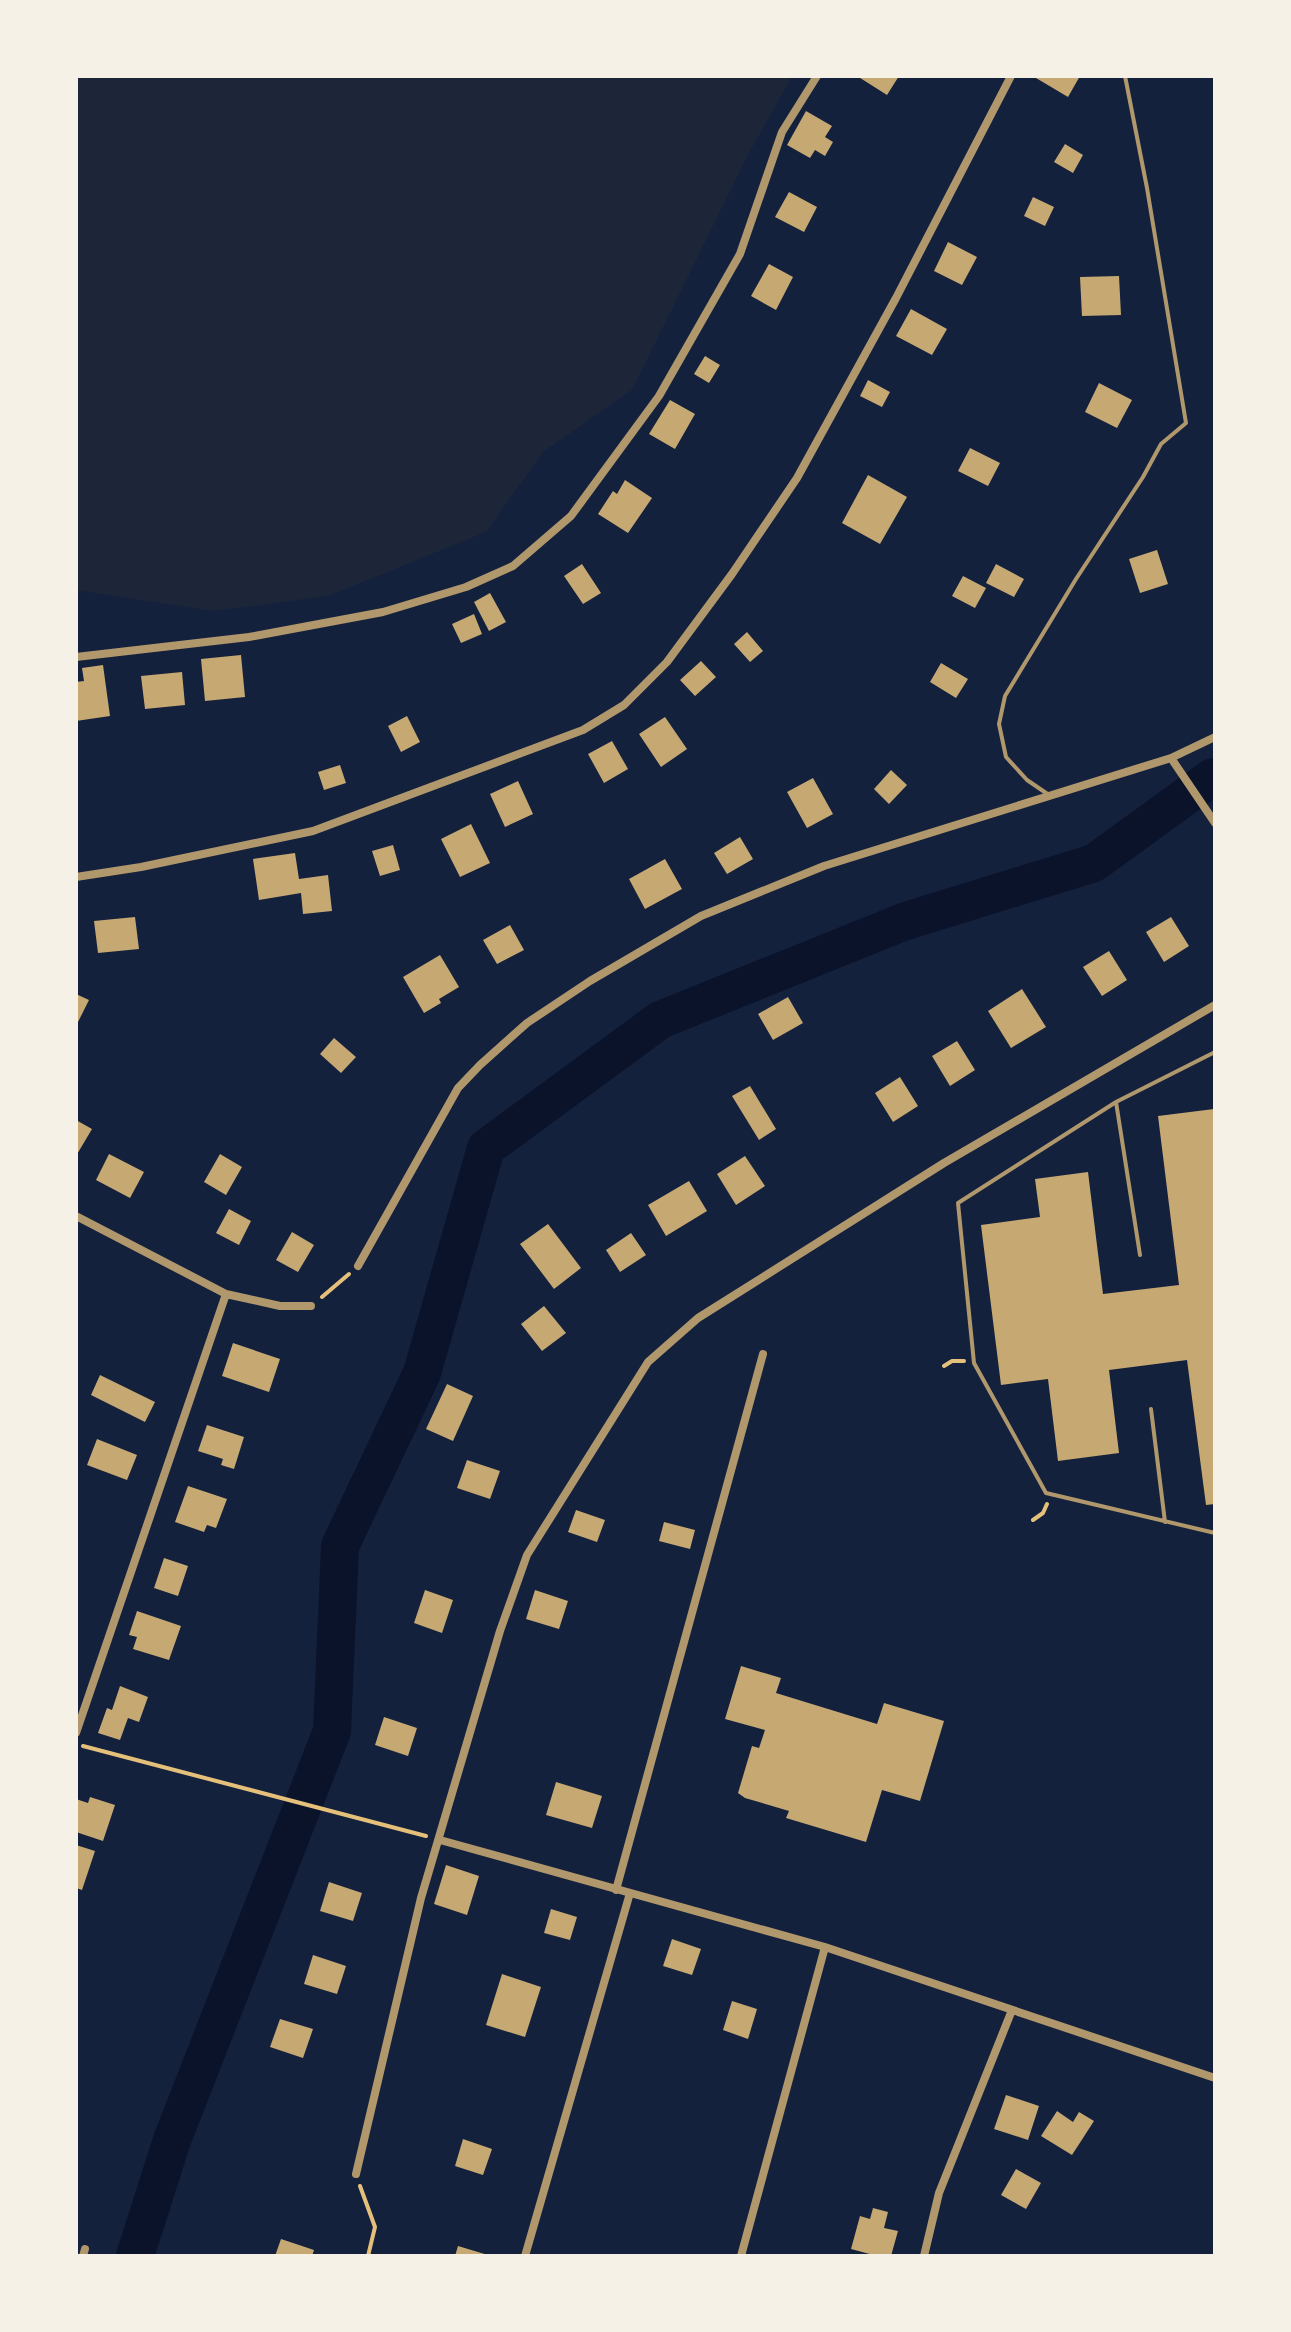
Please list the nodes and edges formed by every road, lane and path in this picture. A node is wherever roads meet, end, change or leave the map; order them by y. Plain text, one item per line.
1 (817, 76) edge
2 (1011, 76) edge
3 (1125, 76) edge
4 (76, 657) edge
5 (1215, 737) edge
6 (1171, 758) junction
7 (1050, 795) junction
8 (1215, 823) edge
9 (76, 877) edge
10 (1215, 1005) edge
11 (1215, 1052) edge
12 (1116, 1102) junction
13 (76, 1216) edge
14 (1140, 1255) dead end
15 (358, 1266) joint
16 (226, 1294) junction
17 (311, 1306) joint
18 (763, 1354) dead end
19 (974, 1361) junction
20 (944, 1366) dead end
21 (1151, 1409) dead end
22 (1051, 1494) junction
23 (1033, 1520) dead end
24 (1165, 1522) junction
25 (1215, 1533) edge
26 (76, 1733) edge
27 (76, 1745) edge
28 (440, 1840) junction
29 (616, 1890) junction
30 (630, 1893) junction
31 (825, 1947) junction
32 (1012, 2010) junction
33 (1215, 2078) edge
34 (356, 2174) joint
35 (368, 2256) edge
36 (525, 2256) edge
37 (741, 2256) edge
38 (924, 2256) edge

1 - 4 street
2 - 9 street
3 - 7 lane
5 - 6 street
6 - 7 street
6 - 8 street
7 - 15 street
10 - 28 street
11 - 12 lane
12 - 14 lane
12 - 19 lane
13 - 16 street
15 - 17 path
16 - 17 street
16 - 26 street
18 - 29 street
19 - 20 path
19 - 22 lane
21 - 24 lane
22 - 23 path
22 - 24 lane
24 - 25 lane
27 - 28 path
28 - 29 street
28 - 34 street
29 - 30 street
30 - 31 street
30 - 36 street
31 - 32 street
31 - 37 street
32 - 33 street
32 - 38 street
34 - 35 path

